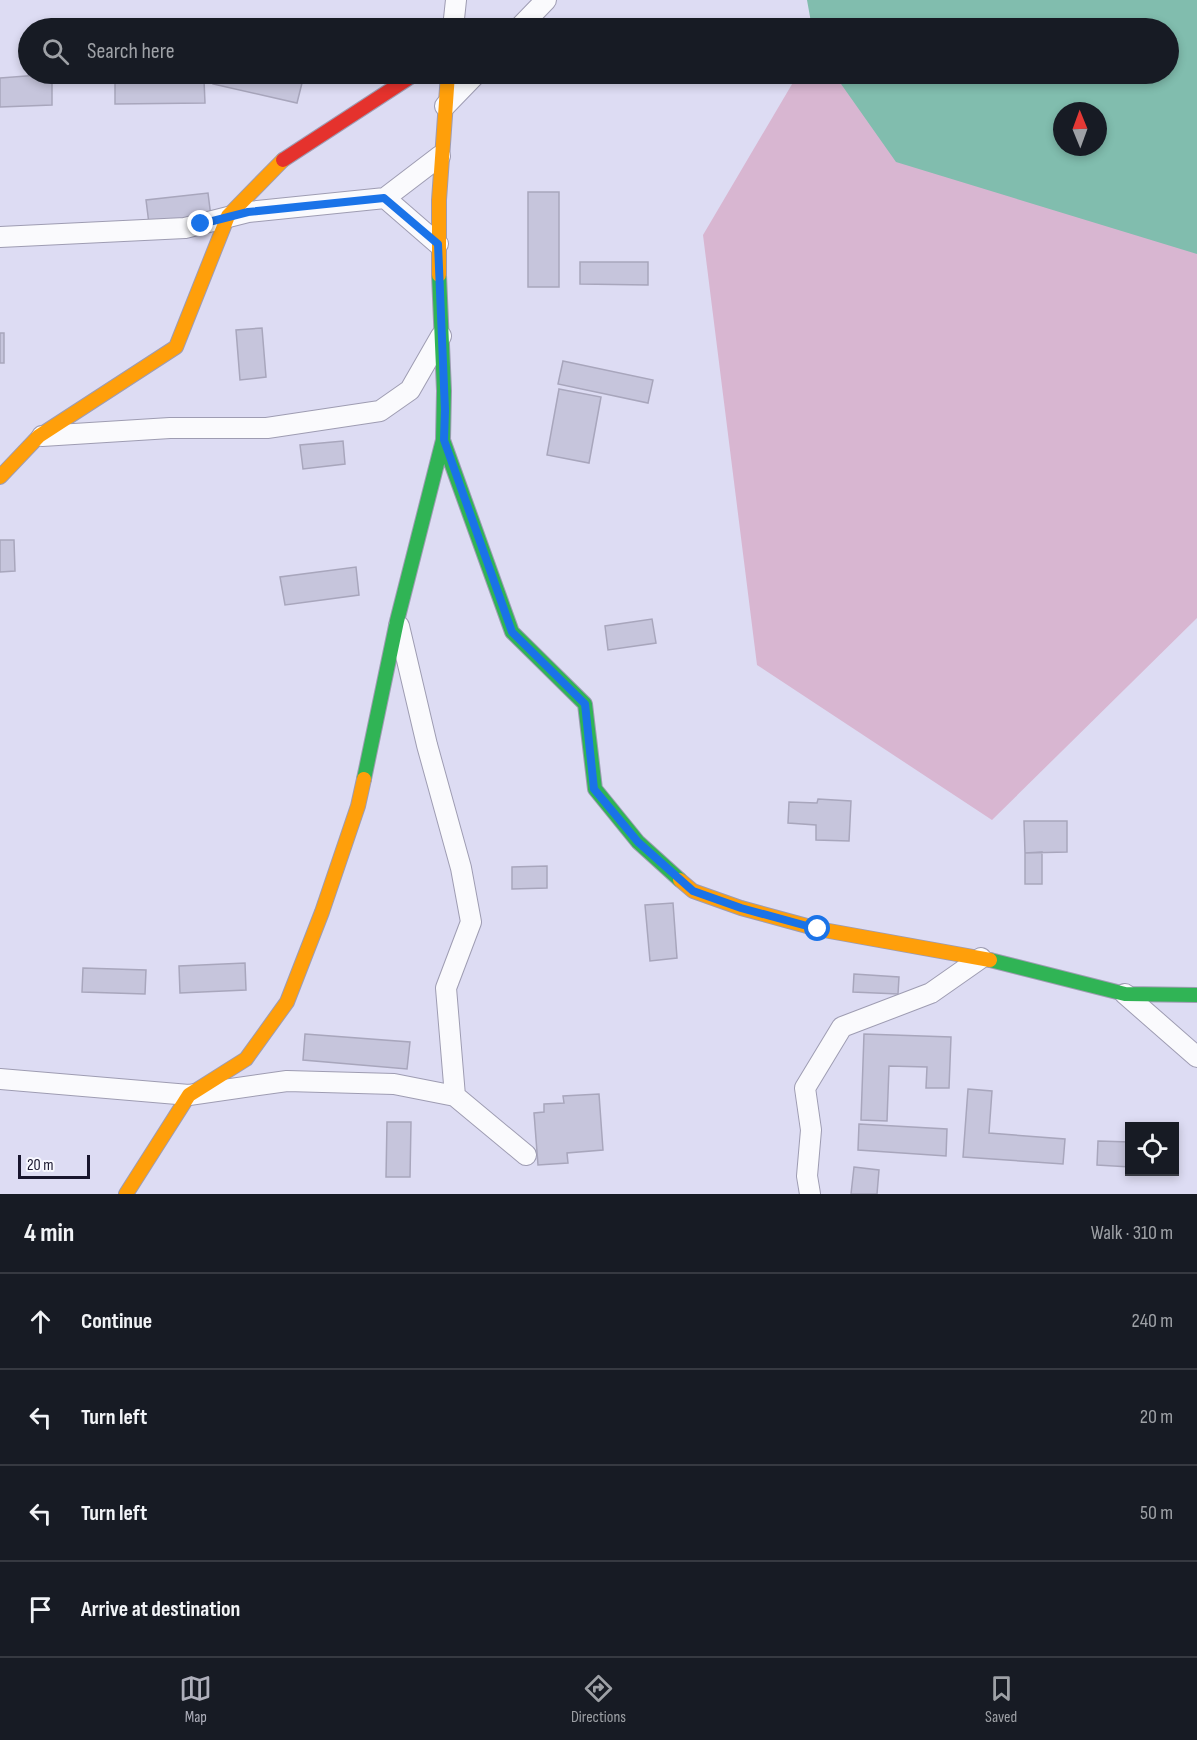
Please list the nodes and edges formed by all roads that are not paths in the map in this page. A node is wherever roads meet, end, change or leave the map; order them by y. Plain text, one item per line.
1 (456, 0) edge
2 (546, 0) edge
3 (454, 18) edge
4 (529, 18) edge
5 (399, 84) edge
6 (447, 84) edge
7 (466, 84) edge
8 (445, 106) junction
9 (440, 156) junction
10 (384, 198) junction
11 (228, 216) junction
12 (0, 237) edge
13 (438, 244) junction
14 (442, 335) junction
15 (39, 436) junction
16 (444, 440) junction
17 (0, 477) edge
18 (397, 621) junction
19 (981, 958) junction
20 (1125, 994) junction
21 (1197, 995) edge
22 (1197, 1057) edge
23 (0, 1079) edge
24 (189, 1095) junction
25 (454, 1096) junction
26 (526, 1155) dead end
27 (126, 1194) edge
28 (810, 1194) edge

1 - 3 street
2 - 4 street
5 - 11 street
6 - 8 street
7 - 8 street
8 - 9 street
9 - 10 street
9 - 13 street
10 - 11 street
10 - 13 street
11 - 12 street
11 - 15 street
13 - 14 street
14 - 15 street
14 - 16 street
15 - 17 street
16 - 18 street
16 - 19 street
18 - 24 street
18 - 25 street
19 - 20 street
19 - 28 street
20 - 21 street
20 - 22 street
23 - 24 street
24 - 25 street
24 - 27 street
25 - 26 street

